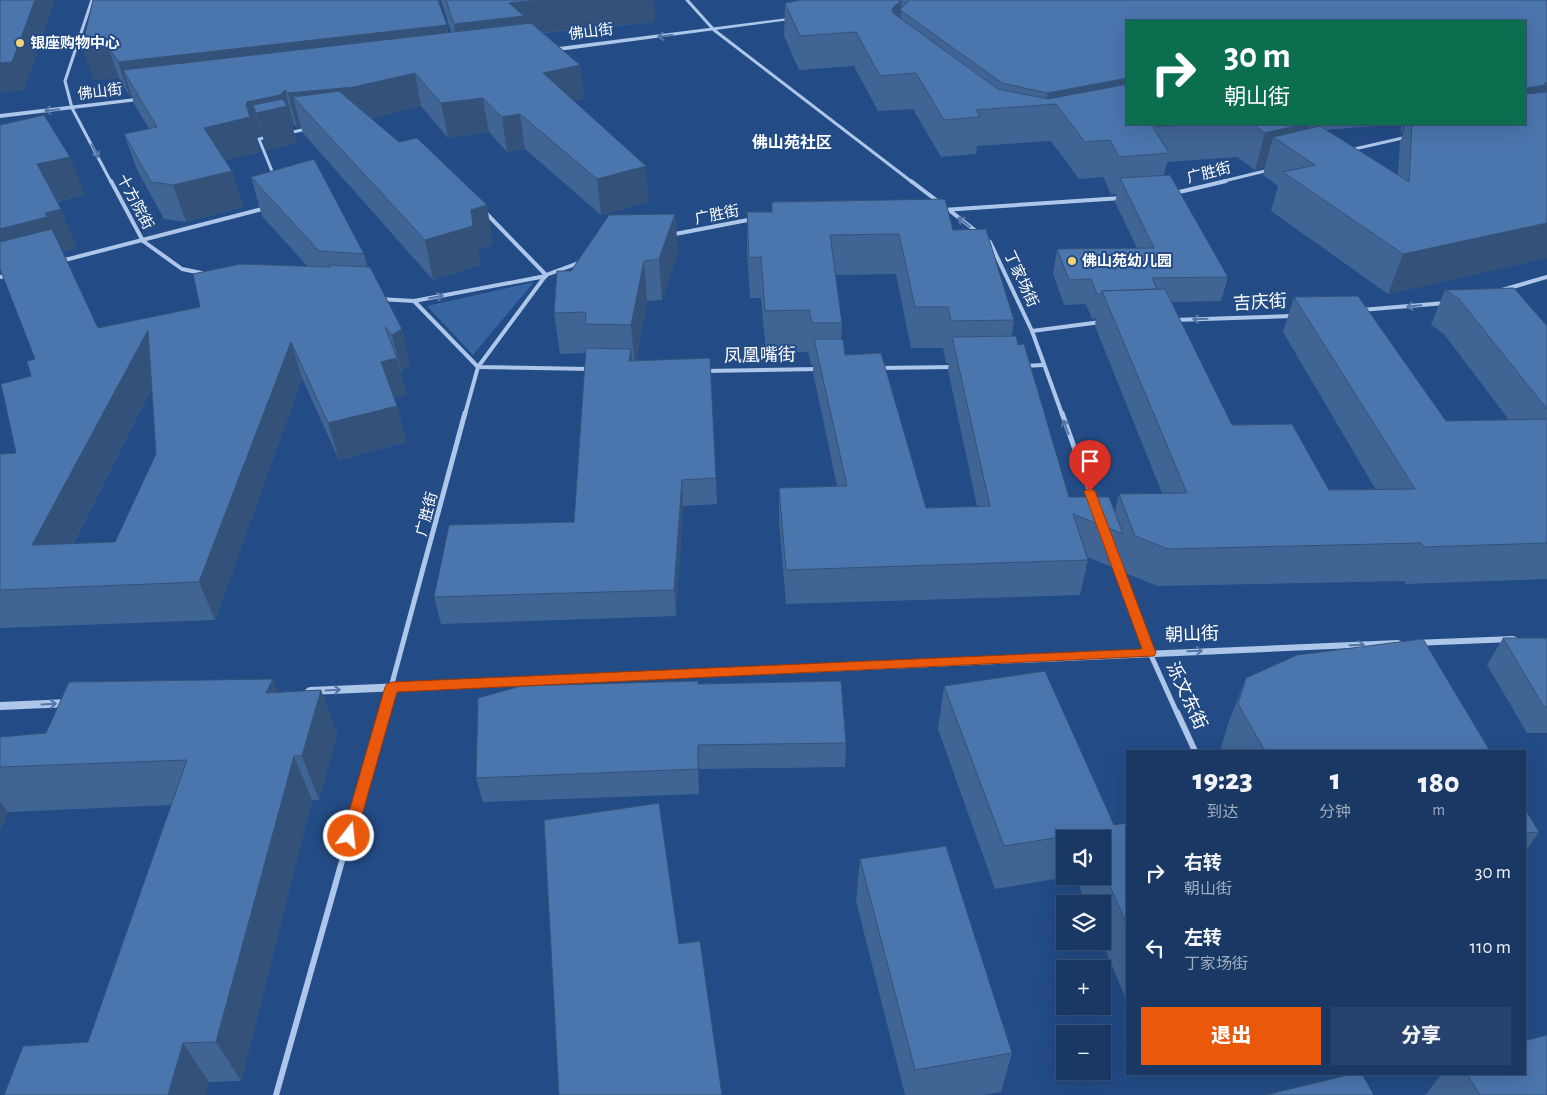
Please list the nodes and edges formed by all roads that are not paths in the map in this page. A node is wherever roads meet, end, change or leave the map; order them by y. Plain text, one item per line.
1 (92, 0) edge
2 (687, 0) edge
3 (800, 17) edge
4 (714, 30) junction
5 (546, 50) edge
6 (151, 98) edge
7 (72, 108) junction
8 (0, 116) edge
9 (316, 128) edge
10 (278, 135) edge
11 (1415, 136) edge
12 (268, 137) edge
13 (1342, 152) edge
14 (1275, 169) edge
15 (275, 179) edge
16 (1169, 194) edge
17 (1131, 197) edge
18 (480, 207) edge
19 (269, 208) edge
20 (939, 210) edge
21 (949, 210) junction
22 (763, 218) edge
23 (667, 236) edge
24 (143, 241) junction
25 (57, 262) edge
26 (583, 262) edge
27 (19, 272) edge
28 (210, 275) edge
29 (546, 276) junction
30 (0, 277) edge
31 (1547, 278) edge
32 (1495, 292) edge
33 (377, 299) edge
34 (414, 301) junction
35 (1450, 303) dead end
36 (1352, 311) edge
37 (1303, 315) edge
38 (1164, 320) edge
39 (1104, 322) dead end
40 (1032, 331) junction
41 (1043, 365) junction
42 (478, 366) junction
43 (1014, 366) edge
44 (965, 367) edge
45 (877, 368) edge
46 (828, 369) edge
47 (592, 370) edge
48 (701, 371) edge
49 (1095, 504) edge
50 (1112, 551) edge
51 (1527, 638) edge
52 (1150, 653) junction
53 (392, 687) junction
54 (303, 691) edge
55 (78, 702) edge
56 (0, 706) edge
57 (1195, 750) edge
58 (276, 1095) edge

1 - 7 street, 十方院街
2 - 4 street, 丁家场街
3 - 4 street, 佛山街
4 -> 5 street, 佛山街
4 - 21 street, 丁家场街
6 - 7 street, 佛山街
7 -> 8 street, 佛山街
7 -> 24 street, 十方院街
9 - 10 street
11 - 13 street
12 - 15 street
14 - 16 street, 广胜街
17 - 21 street
18 - 29 street
19 - 24 street
20 - 21 street
40 -> 21 street, 丁家场街
22 - 23 street, 广胜街
24 - 25 street
24 - 28 street, 十方院街
26 - 29 street
27 - 30 street
34 -> 29 street
29 - 42 street, 广胜街
31 - 32 street
33 - 34 street
34 - 42 street
35 -> 36 street
37 -> 38 street, 吉庆街
39 - 40 street
40 - 41 street, 丁家场街
41 - 43 street
49 -> 41 street, 丁家场街
42 - 47 street
42 - 53 street, 广胜街
44 - 45 street
46 - 48 street, 凤凰嘴街
50 - 52 street
52 -> 51 street, 朝山街
52 - 53 street, 朝山街
52 - 57 street, 泺文东街
54 -> 53 street, 朝山街
53 - 58 street, 广胜街
56 -> 55 street

